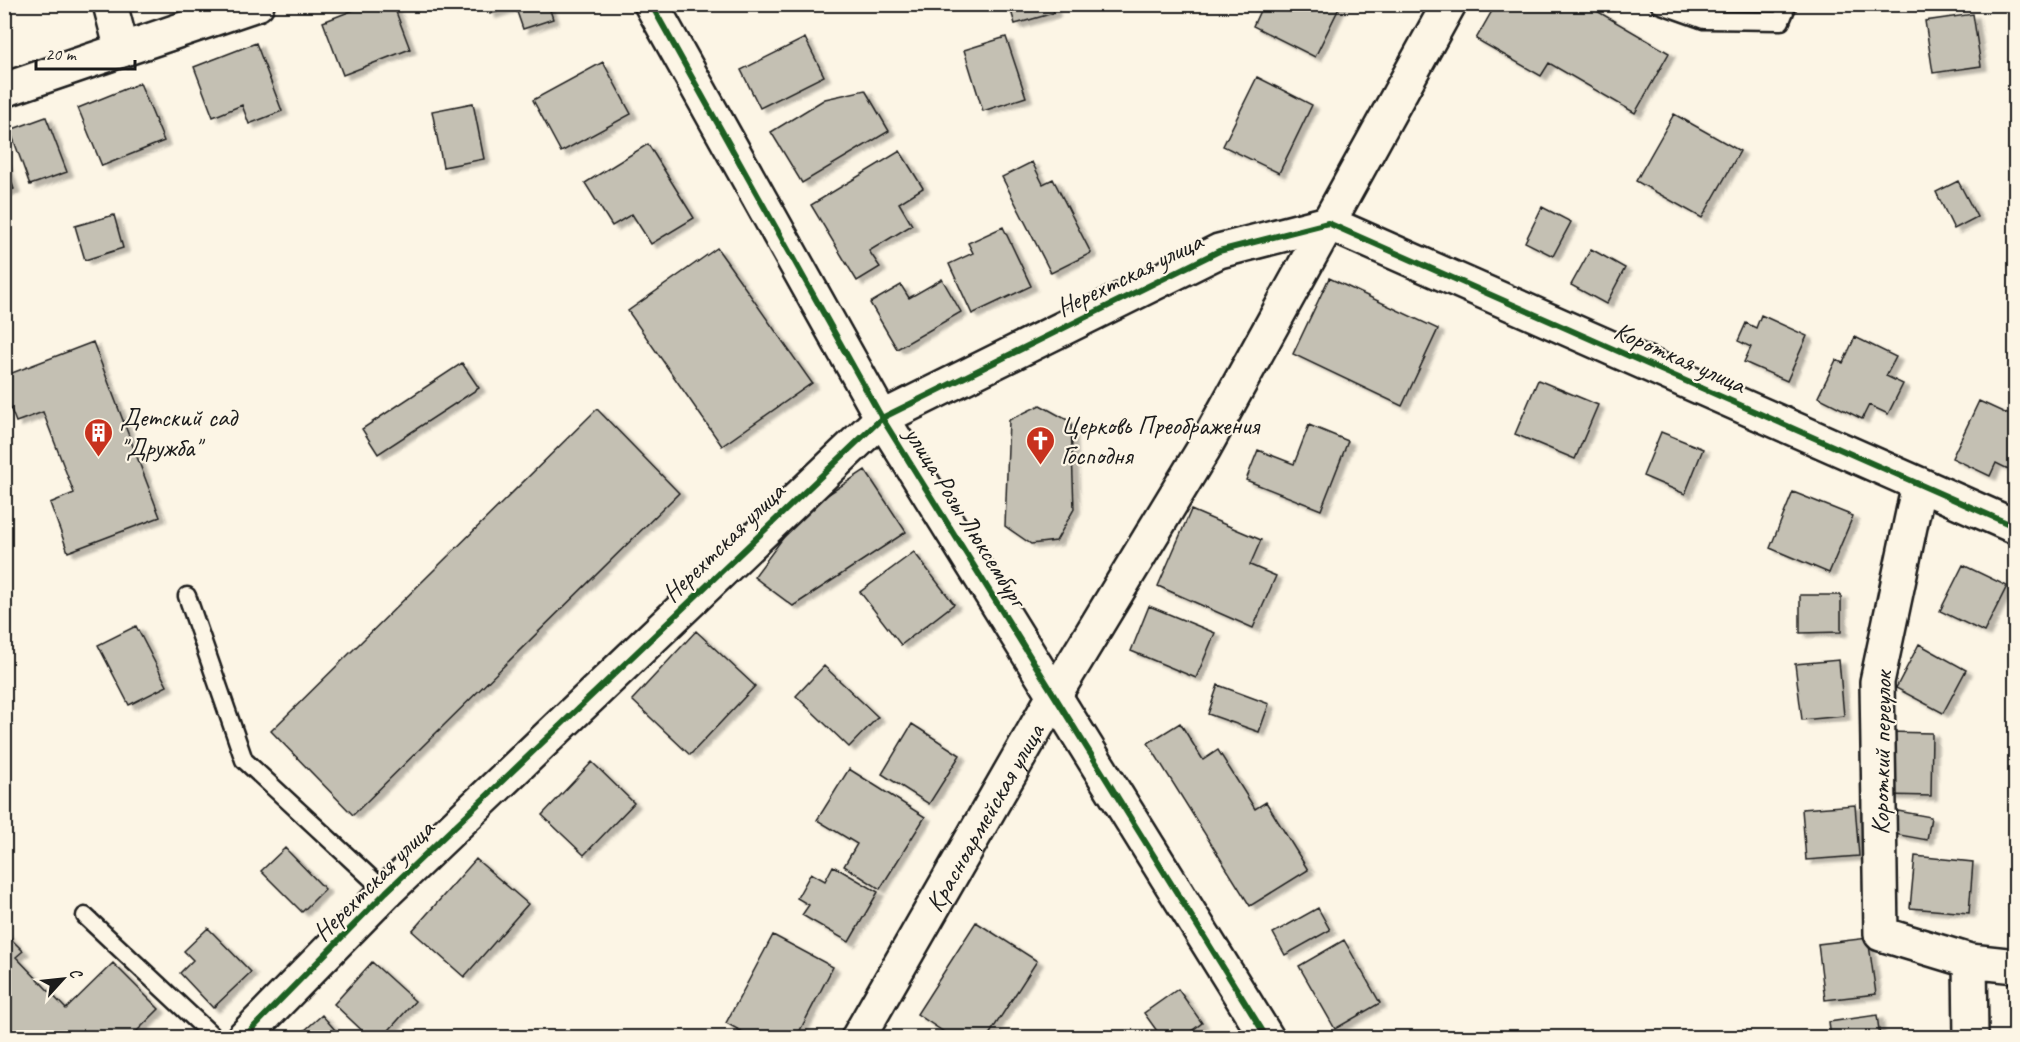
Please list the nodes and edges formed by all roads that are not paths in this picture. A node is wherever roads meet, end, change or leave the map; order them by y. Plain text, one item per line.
1 (110, 4) edge
2 (257, 4) edge
3 (651, 4) edge
4 (1449, 4) edge
5 (1659, 4) edge
6 (1788, 4) edge
7 (122, 50) junction
8 (4, 90) edge
9 (1328, 223) junction
10 (882, 418) junction
11 (1919, 484) junction
12 (2016, 527) edge
13 (187, 596) dead end
14 (1054, 696) junction
15 (386, 892) junction
16 (85, 916) dead end
17 (1970, 961) junction
18 (2016, 966) edge
19 (214, 1038) edge
20 (243, 1038) edge
21 (858, 1038) edge
22 (1267, 1038) edge
23 (1971, 1038) edge

1 - 7 street
2 - 7 street
3 - 10 street, улица Розы Люксембург
4 - 9 street, Красноармейская улица
5 - 6 lane
7 - 8 street
9 - 10 street, Нерехтская улица
9 - 11 street, Короткая улица
9 - 14 street, Красноармейская улица
10 - 14 street, улица Розы Люксембург
10 - 15 street, Нерехтская улица
11 - 12 street, Короткая улица
11 - 17 street, Короткий переулок
13 - 15 lane
14 - 21 street, Красноармейская улица
14 - 22 street, улица Розы Люксембург
15 - 20 street, Нерехтская улица
16 - 19 lane
17 - 18 street, Короткий переулок
17 - 23 street

